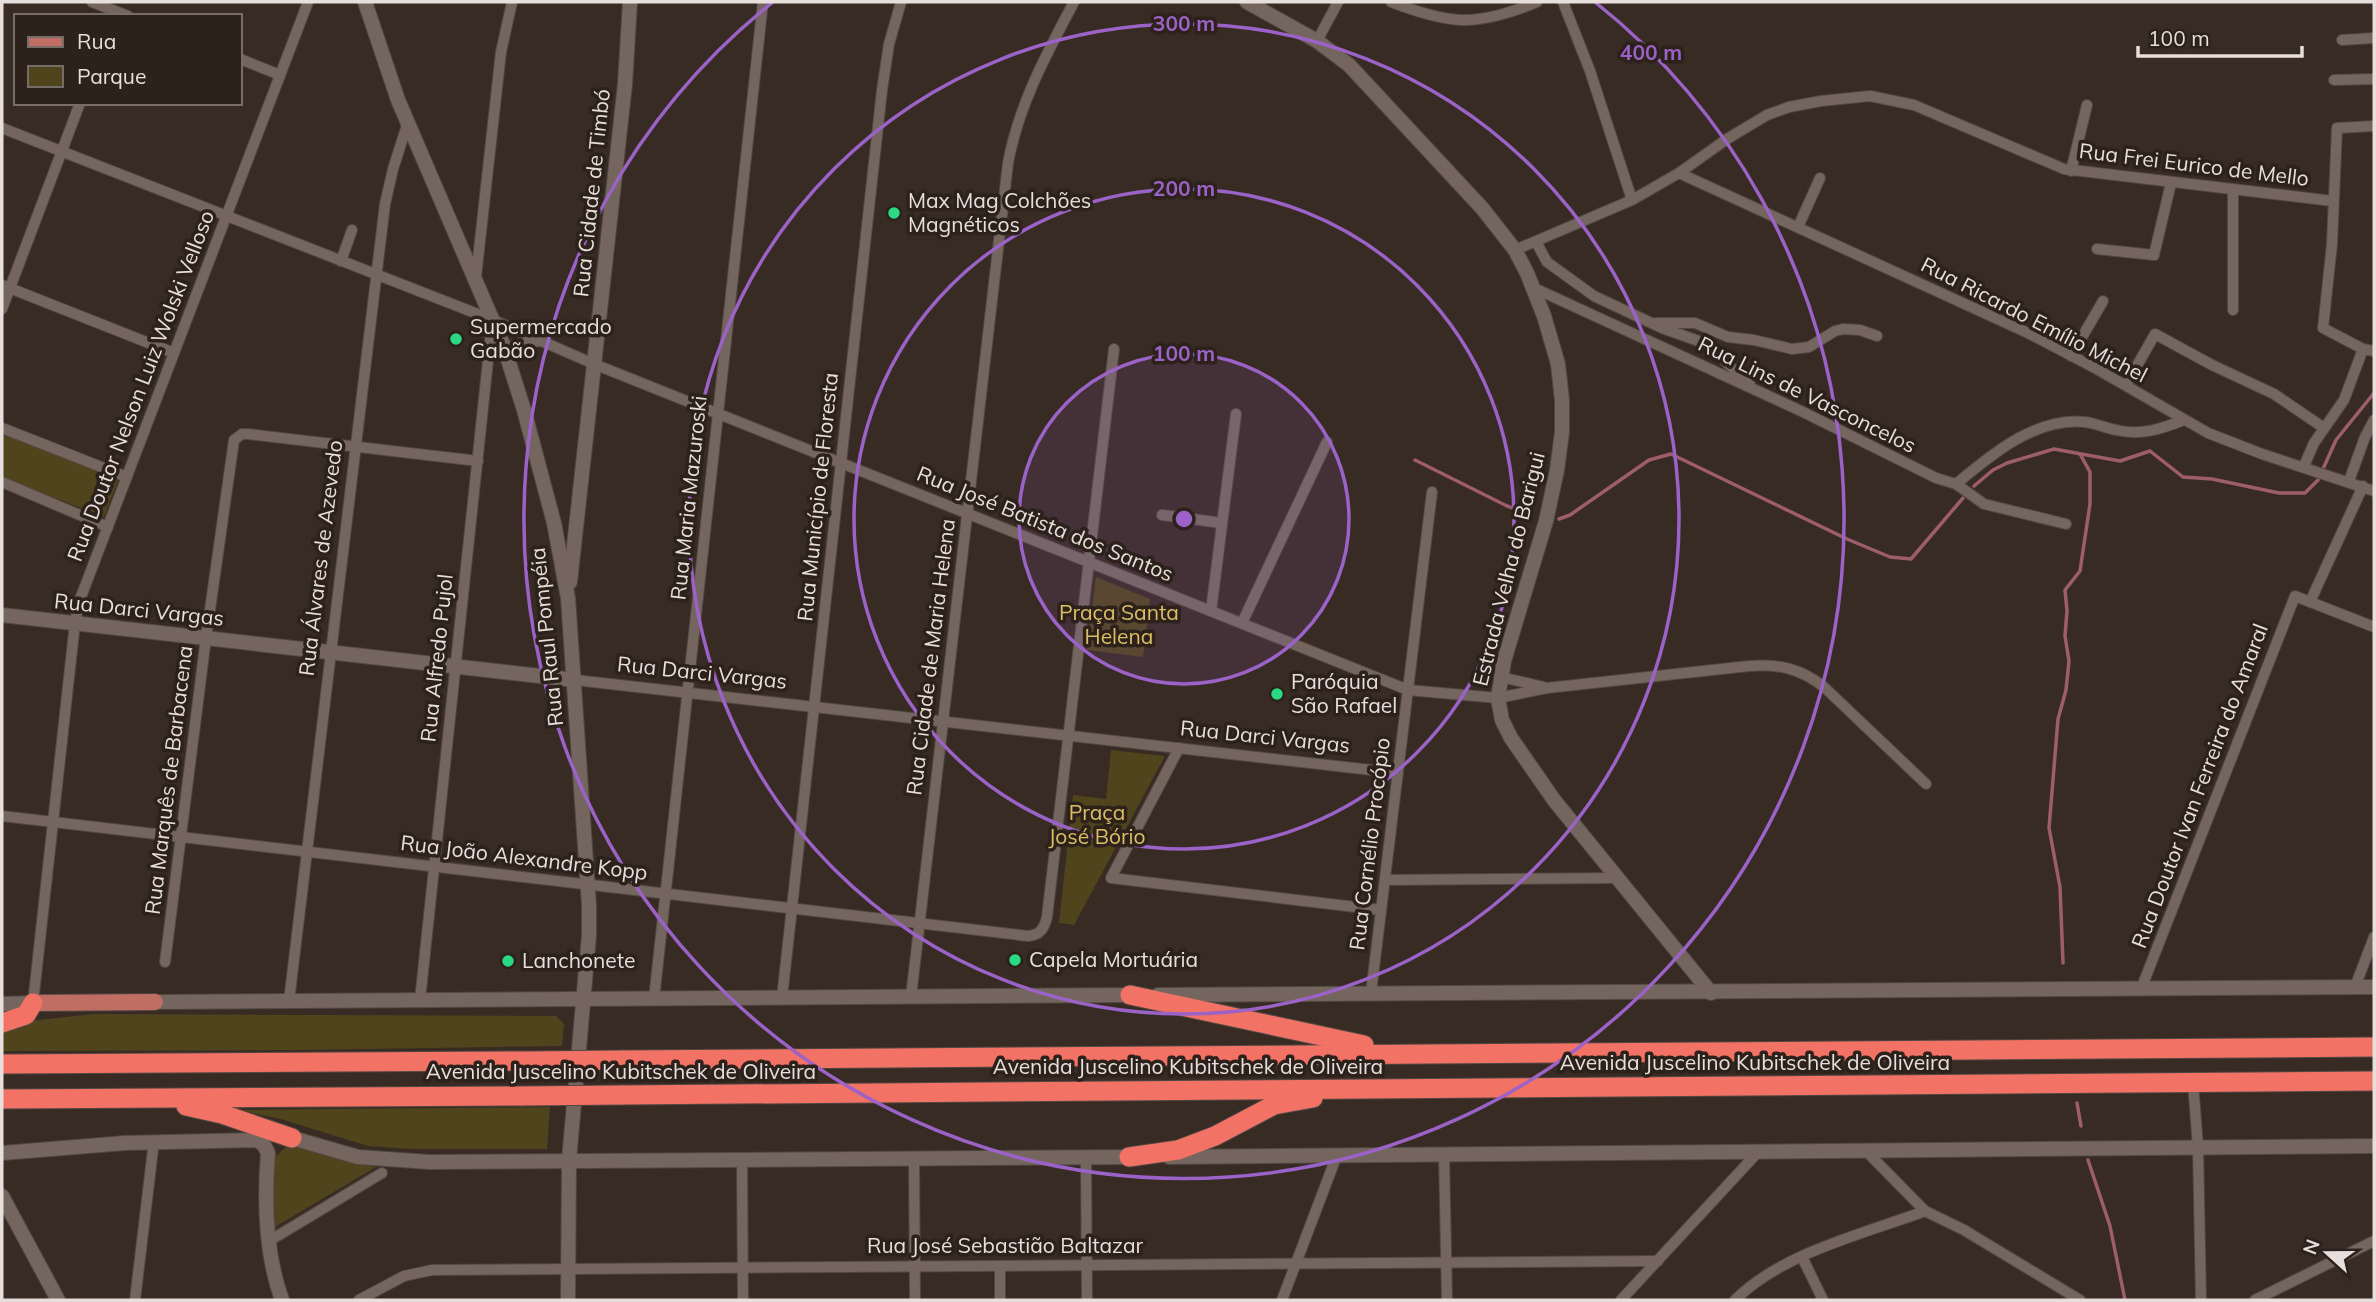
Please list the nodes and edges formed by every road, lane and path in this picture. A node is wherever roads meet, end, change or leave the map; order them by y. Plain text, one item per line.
1 (92, 2) edge
2 (308, 2) edge
3 (365, 2) edge
4 (512, 2) edge
5 (630, 2) edge
6 (763, 2) edge
7 (901, 2) edge
8 (1074, 2) edge
9 (1247, 2) edge
10 (1338, 2) edge
11 (1391, 2) edge
12 (1537, 2) edge
13 (1563, 2) edge
14 (114, 13) edge
15 (2374, 37) edge
16 (2342, 40) dead end
17 (1317, 41) junction
18 (242, 60) edge
19 (280, 75) junction
20 (2374, 79) edge
21 (2334, 80) dead end
22 (79, 105) edge
23 (2087, 105) dead end
24 (408, 122) junction
25 (2374, 126) edge
26 (2, 128) edge
27 (61, 152) junction
28 (2071, 171) junction
29 (1679, 173) junction
30 (1820, 178) dead end
31 (2171, 183) junction
32 (2232, 190) junction
33 (1632, 200) junction
34 (2333, 201) junction
35 (226, 216) junction
36 (1798, 227) junction
37 (352, 230) dead end
38 (1536, 242) junction
39 (2097, 249) dead end
40 (1515, 250) junction
41 (341, 261) junction
42 (376, 274) junction
43 (475, 280) junction
44 (6, 286) edge
45 (1534, 288) junction
46 (2103, 301) dead end
47 (2, 309) edge
48 (2234, 310) dead end
49 (493, 320) junction
50 (1654, 323) junction
51 (1877, 336) dead end
52 (539, 341) junction
53 (503, 347) junction
54 (1114, 349) dead end
55 (2368, 350) edge
56 (174, 353) junction
57 (2071, 356) junction
58 (594, 364) junction
59 (2126, 386) junction
60 (1754, 390) junction
61 (718, 413) junction
62 (1236, 414) dead end
63 (2184, 420) junction
64 (2374, 420) edge
65 (2, 428) edge
66 (2324, 428) junction
67 (1326, 442) dead end
68 (355, 446) junction
69 (478, 461) junction
70 (841, 463) junction
71 (2304, 467) junction
72 (127, 477) junction
73 (2349, 481) junction
74 (2, 482) edge
75 (1956, 484) junction
76 (2363, 486) junction
77 (2374, 491) edge
78 (1432, 492) dead end
79 (580, 493) junction
80 (967, 513) junction
81 (1162, 515) dead end
82 (1222, 523) junction
83 (2066, 524) dead end
84 (108, 527) junction
85 (555, 528) junction
86 (576, 538) junction
87 (1089, 562) junction
88 (568, 597) junction
89 (2310, 602) junction
90 (1211, 611) junction
91 (2, 615) edge
92 (1242, 623) junction
93 (75, 624) junction
94 (2374, 627) edge
95 (206, 638) junction
96 (331, 652) junction
97 (456, 667) junction
98 (1501, 677) junction
99 (575, 680) junction
100 (1547, 688) junction
101 (1408, 690) junction
102 (687, 693) junction
103 (1498, 698) junction
104 (814, 707) junction
105 (943, 722) junction
106 (1069, 736) junction
107 (1179, 748) junction
108 (1398, 773) junction
109 (1926, 784) dead end
110 (2, 816) edge
111 (53, 822) junction
112 (181, 837) junction
113 (306, 852) junction
114 (434, 867) junction
115 (1619, 878) junction
116 (1385, 880) junction
117 (588, 885) junction
118 (665, 894) junction
119 (792, 909) junction
120 (1381, 910) junction
121 (919, 924) junction
122 (2374, 937) edge
123 (165, 962) dead end
124 (2355, 987) junction
125 (2374, 987) edge
126 (2141, 989) junction
127 (1371, 993) junction
128 (1712, 993) junction
129 (1130, 995) junction
130 (911, 997) junction
131 (782, 998) junction
132 (583, 999) junction
133 (654, 999) junction
134 (420, 1000) junction
135 (155, 1002) joint
136 (289, 1002) junction
137 (33, 1003) junction
138 (2, 1004) edge
139 (2, 1023) edge
140 (2374, 1047) edge
141 (1414, 1054) junction
142 (2, 1064) edge
143 (2374, 1082) edge
144 (2193, 1083) junction
145 (1373, 1088) junction
146 (151, 1098) junction
147 (2, 1099) edge
148 (292, 1138) joint
149 (153, 1142) junction
150 (2374, 1146) edge
151 (2198, 1147) junction
152 (1867, 1151) junction
153 (1759, 1152) junction
154 (2, 1153) edge
155 (1444, 1154) junction
156 (1337, 1155) junction
157 (1086, 1157) junction
158 (1129, 1157) junction
159 (914, 1158) junction
160 (742, 1159) junction
161 (569, 1160) junction
162 (382, 1173) dead end
163 (2, 1196) edge
164 (1925, 1211) junction
165 (269, 1241) junction
166 (2374, 1241) edge
167 (1802, 1257) junction
168 (1658, 1261) junction
169 (1447, 1262) junction
170 (1296, 1264) junction
171 (1087, 1265) junction
172 (915, 1266) junction
173 (1000, 1266) junction
174 (743, 1268) junction
175 (568, 1269) junction
176 (376, 1296) edge
177 (58, 1300) edge
178 (135, 1300) edge
179 (282, 1300) edge
180 (359, 1300) edge
181 (568, 1300) edge
182 (743, 1300) edge
183 (915, 1300) edge
184 (1000, 1300) edge
185 (1087, 1300) edge
186 (1282, 1300) edge
187 (1447, 1300) edge
188 (1621, 1300) edge
189 (1735, 1300) edge
190 (1823, 1300) edge
191 (2080, 1300) edge
192 (2201, 1300) edge
193 (2255, 1300) edge

1 - 14 street
2 - 19 street, Rua Doutor Nelson Luiz Wolski Velloso
3 - 24 main road, Rua Raul Pompéia
4 - 43 street
5 - 58 main road, Rua Cidade de Timbó
6 - 61 street, Rua Maria Mazuroski
7 - 70 street, Rua Município de Floresta
8 - 80 street, Rua Cidade de Maria Helena
9 - 17 main road, Estrada Velha do Barigui
10 - 17 street
11 - 12 street
13 - 33 street
15 - 16 street
17 - 40 main road, Estrada Velha do Barigui
18 - 19 street
19 - 35 street, Rua Doutor Nelson Luiz Wolski Velloso
20 - 21 street
22 - 27 street
23 - 28 street
24 - 42 street, Rua Álvares de Azevedo
24 - 43 main road, Rua Raul Pompéia
25 - 34 street
26 - 27 street, Rua José Batista dos Santos
27 - 35 street, Rua José Batista dos Santos
27 - 44 street
28 - 29 street, Rua Frei Eurico de Mello
28 - 31 street, Rua Frei Eurico de Mello
29 - 33 street, Rua Frei Eurico de Mello
29 - 36 street, Rua Ricardo Emílio Michel
30 - 36 street
31 - 32 street, Rua Frei Eurico de Mello
31 - 39 street
32 - 34 street, Rua Frei Eurico de Mello
32 - 48 street
33 - 38 street, Rua Frei Eurico de Mello
34 - 55 street
35 - 41 street, Rua José Batista dos Santos
35 - 56 street, Rua Doutor Nelson Luiz Wolski Velloso
36 - 57 street, Rua Ricardo Emílio Michel
37 - 41 street
38 - 40 street, Rua Frei Eurico de Mello
38 - 50 street
40 - 45 main road, Estrada Velha do Barigui
41 - 42 street, Rua José Batista dos Santos
42 - 49 street, Rua José Batista dos Santos
42 - 68 street, Rua Álvares de Azevedo
43 - 49 main road, Rua Raul Pompéia
44 - 47 street
44 - 56 street
45 - 60 street, Rua Lins de Vasconcelos
45 - 98 main road, Estrada Velha do Barigui
46 - 57 street
49 - 52 street, Rua José Batista dos Santos
49 - 53 main road, Rua Raul Pompéia
49 - 69 street, Rua Alfredo Pujol
50 - 51 street
50 - 60 street
52 - 53 street
52 - 58 street, Rua José Batista dos Santos
53 - 85 main road, Rua Raul Pompéia
54 - 87 street
55 - 66 street
56 - 72 street, Rua Doutor Nelson Luiz Wolski Velloso
57 - 59 street, Rua Ricardo Emílio Michel
58 - 61 street, Rua José Batista dos Santos
58 - 79 main road, Rua Cidade de Timbó
59 - 63 street, Rua Ricardo Emílio Michel
59 - 66 street
60 - 75 street, Rua Lins de Vasconcelos
61 - 70 street, Rua José Batista dos Santos
61 - 102 street, Rua Maria Mazuroski
62 - 82 street
63 - 71 street, Rua Ricardo Emílio Michel
63 - 75 street
64 - 73 street
65 - 72 street
66 - 71 street
67 - 92 street
68 - 69 street
68 - 95 street, Rua Marquês de Barbacena
68 - 96 street, Rua Álvares de Azevedo
69 - 97 street, Rua Alfredo Pujol
70 - 80 street, Rua José Batista dos Santos
70 - 104 street, Rua Município de Floresta
71 - 73 street, Rua Ricardo Emílio Michel
72 - 84 street, Rua Doutor Nelson Luiz Wolski Velloso
73 - 76 street, Rua Ricardo Emílio Michel
74 - 84 street
75 - 83 street, Rua Lins de Vasconcelos
76 - 77 street, Rua Ricardo Emílio Michel
76 - 89 street
78 - 101 street, Rua Cornélio Procópio
79 - 85 main road
79 - 86 main road, Rua Cidade de Timbó
80 - 87 street, Rua José Batista dos Santos
80 - 105 street, Rua Cidade de Maria Helena
81 - 82 street
82 - 90 street
84 - 93 street, Rua Doutor Nelson Luiz Wolski Velloso
85 - 86 main road
85 - 88 main road, Rua Raul Pompéia
86 - 88 main road, Rua Cidade de Timbó
87 - 90 street, Rua José Batista dos Santos
87 - 106 street
88 - 99 main road, Rua Raul Pompéia
89 - 94 street
89 - 126 street, Rua Doutor Ivan Ferreira do Amaral
90 - 92 street, Rua José Batista dos Santos
91 - 93 main road, Rua Darci Vargas
92 - 101 street, Rua José Batista dos Santos
93 - 95 main road, Rua Darci Vargas
93 - 111 street, Rua Doutor Nelson Luiz Wolski Velloso
95 - 96 main road, Rua Darci Vargas
95 - 112 street, Rua Marquês de Barbacena
96 - 97 main road, Rua Darci Vargas
96 - 113 street, Rua Álvares de Azevedo
97 - 99 main road, Rua Darci Vargas
97 - 114 street, Rua Alfredo Pujol
98 - 100 street, Rua José Batista dos Santos
98 - 103 main road, Estrada Velha do Barigui
99 - 102 street, Rua Darci Vargas
99 - 117 main road, Rua Raul Pompéia
100 - 103 street, Rua José Batista dos Santos
100 - 109 street, Rua José Batista dos Santos
101 - 103 street, Rua José Batista dos Santos
101 - 108 street, Rua Cornélio Procópio
102 - 104 street, Rua Darci Vargas
102 - 118 street, Rua Maria Mazuroski
103 - 115 main road, Estrada Velha do Barigui
104 - 105 street, Rua Darci Vargas
104 - 119 street, Rua Município de Floresta
105 - 106 street, Rua Darci Vargas
105 - 121 street, Rua Cidade de Maria Helena
106 - 107 street, Rua Darci Vargas
106 - 121 street, Rua João Alexandre Kopp
107 - 108 street, Rua Darci Vargas
107 - 120 street
108 - 116 street, Rua Cornélio Procópio
110 - 111 street, Rua João Alexandre Kopp
111 - 112 street, Rua João Alexandre Kopp
111 - 137 street, Rua Doutor Nelson Luiz Wolski Velloso
112 - 113 street, Rua João Alexandre Kopp
112 - 123 street, Rua Marquês de Barbacena
113 - 114 street, Rua João Alexandre Kopp
113 - 136 street, Rua Álvares de Azevedo
114 - 117 street, Rua João Alexandre Kopp
114 - 134 street, Rua Alfredo Pujol
115 - 116 street
115 - 128 main road, Estrada Velha do Barigui
116 - 120 street, Rua Cornélio Procópio
117 - 118 street, Rua João Alexandre Kopp
117 - 132 main road, Rua Raul Pompéia
118 - 119 street, Rua João Alexandre Kopp
118 - 133 street, Rua Maria Mazuroski
119 - 121 street, Rua João Alexandre Kopp
119 - 131 street, Rua Município de Floresta
120 - 127 street, Rua Cornélio Procópio
121 - 130 street, Rua Cidade de Maria Helena
122 - 124 street
124 - 125 main road
124 - 126 main road
126 - 128 main road
127 - 128 main road
127 - 129 main road
129 - 130 main road
129 - 141 highway
130 - 131 main road
131 - 133 main road
132 - 133 main road
132 - 134 main road
132 - 161 main road, Rua Raul Pompéia
134 - 136 main road
135 - 136 main road
135 - 137 main road
137 - 138 main road
137 - 139 highway
140 - 141 highway
141 - 142 highway, Avenida Juscelino Kubitschek de Oliveira, bridge
143 - 144 highway, Avenida Juscelino Kubitschek de Oliveira
144 - 145 highway, Avenida Juscelino Kubitschek de Oliveira
144 - 151 street
145 - 146 highway, Avenida Juscelino Kubitschek de Oliveira, bridge
145 - 158 highway
146 - 147 highway, Avenida Juscelino Kubitschek de Oliveira
146 - 148 highway
148 - 161 main road
149 - 154 main road
149 - 165 main road
149 - 178 street
150 - 151 main road
151 - 152 main road
151 - 192 street
152 - 153 main road
152 - 164 street
153 - 155 main road
153 - 168 street
155 - 156 main road
155 - 169 street
156 - 158 main road
156 - 170 street
157 - 158 main road
157 - 159 main road
157 - 171 street
159 - 160 main road
159 - 172 street
160 - 161 main road
160 - 174 street
161 - 175 main road, Rua Raul Pompéia
162 - 165 street
163 - 177 main road
164 - 167 street
164 - 191 street
165 - 179 main road
166 - 193 street
167 - 189 street
167 - 190 street
168 - 169 street, Rua José Sebastião Baltazar
168 - 188 street
169 - 170 street, Rua José Sebastião Baltazar
169 - 187 street
170 - 171 street, Rua José Sebastião Baltazar
170 - 186 street
171 - 173 street, Rua José Sebastião Baltazar
171 - 185 street
172 - 173 street, Rua José Sebastião Baltazar
172 - 174 street, Rua José Sebastião Baltazar
172 - 183 street
173 - 184 street
174 - 175 street, Rua José Sebastião Baltazar
174 - 182 street
175 - 176 street, Rua José Sebastião Baltazar
175 - 181 main road, Rua Raul Pompéia
176 - 180 street, Rua José Sebastião Baltazar

